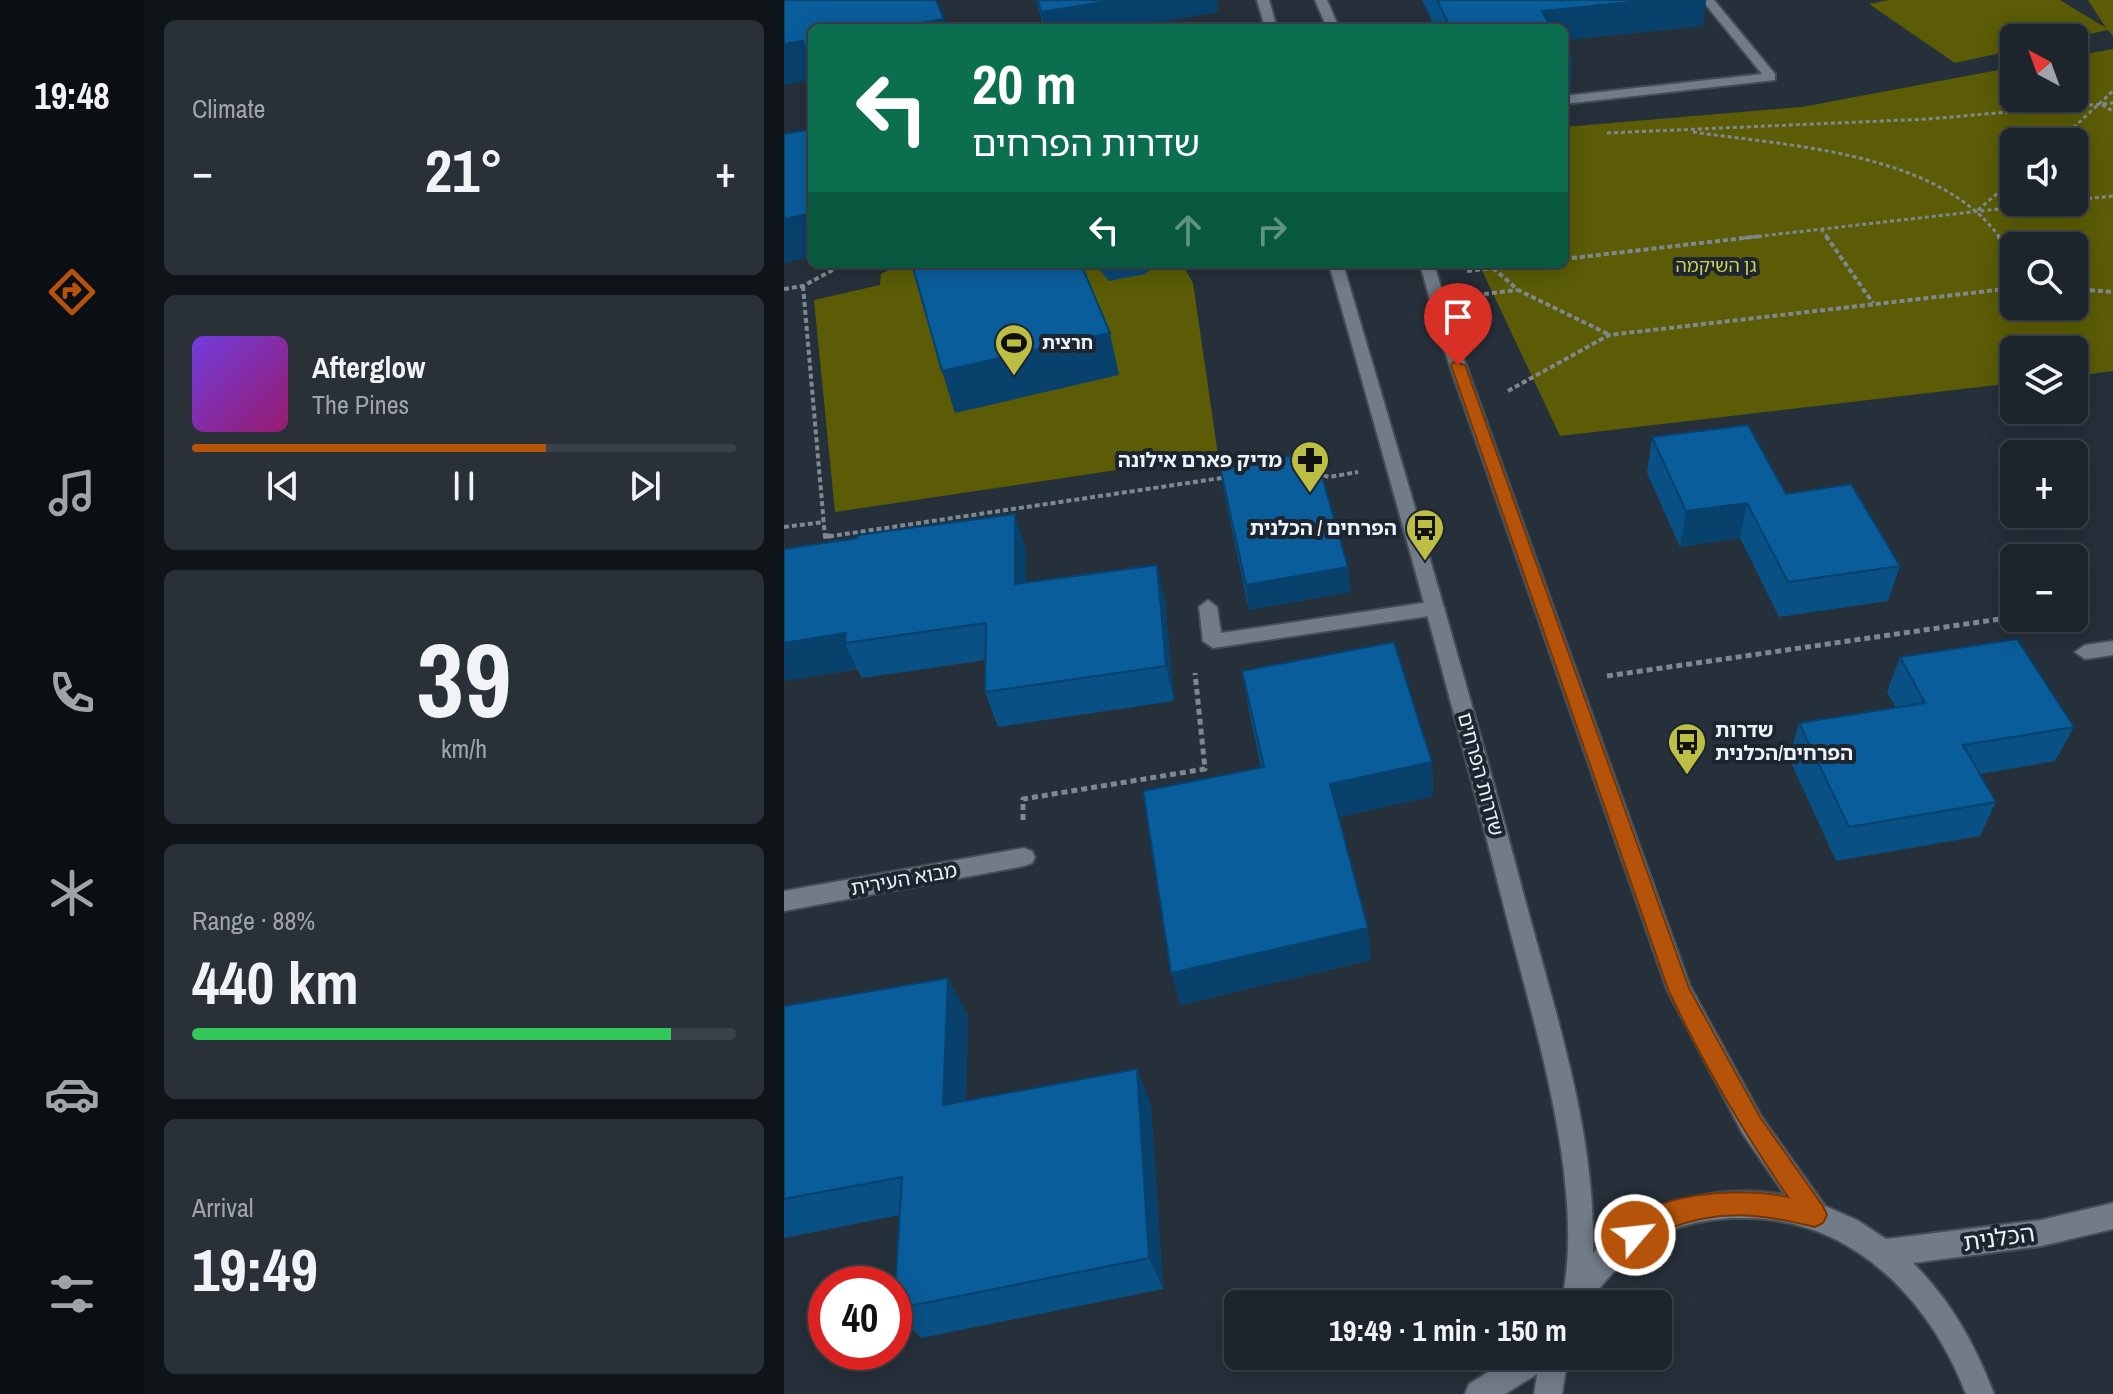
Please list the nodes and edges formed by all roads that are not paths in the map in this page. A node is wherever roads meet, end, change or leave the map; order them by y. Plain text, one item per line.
1 (1263, 0) edge
2 (1321, 0) edge
3 (1708, 0) edge
4 (1270, 24) edge
5 (1331, 24) edge
6 (1568, 100) edge
7 (1337, 268) edge
8 (1428, 270) edge
9 (1208, 607) dead end
10 (1436, 608) junction
11 (2113, 648) edge
12 (2085, 652) dead end
13 (1024, 857) road end
14 (784, 901) edge
15 (1815, 1215) junction
16 (2113, 1216) edge
17 (1884, 1253) junction
18 (1576, 1290) edge
19 (1582, 1290) edge
20 (1518, 1370) edge
21 (1552, 1370) edge
22 (1479, 1394) edge
23 (1548, 1394) edge
24 (1980, 1394) edge

1 - 4 street
2 - 5 street
3 - 6 street
7 - 10 street, שדרות הפרחים
8 - 15 street
9 - 10 street
10 - 18 street, שדרות הפרחים
11 - 12 street
13 - 14 street, מבוא העירית
15 - 17 street
15 - 19 street
16 - 17 street, הכלנית
17 - 24 street
20 - 22 street
21 - 23 street

